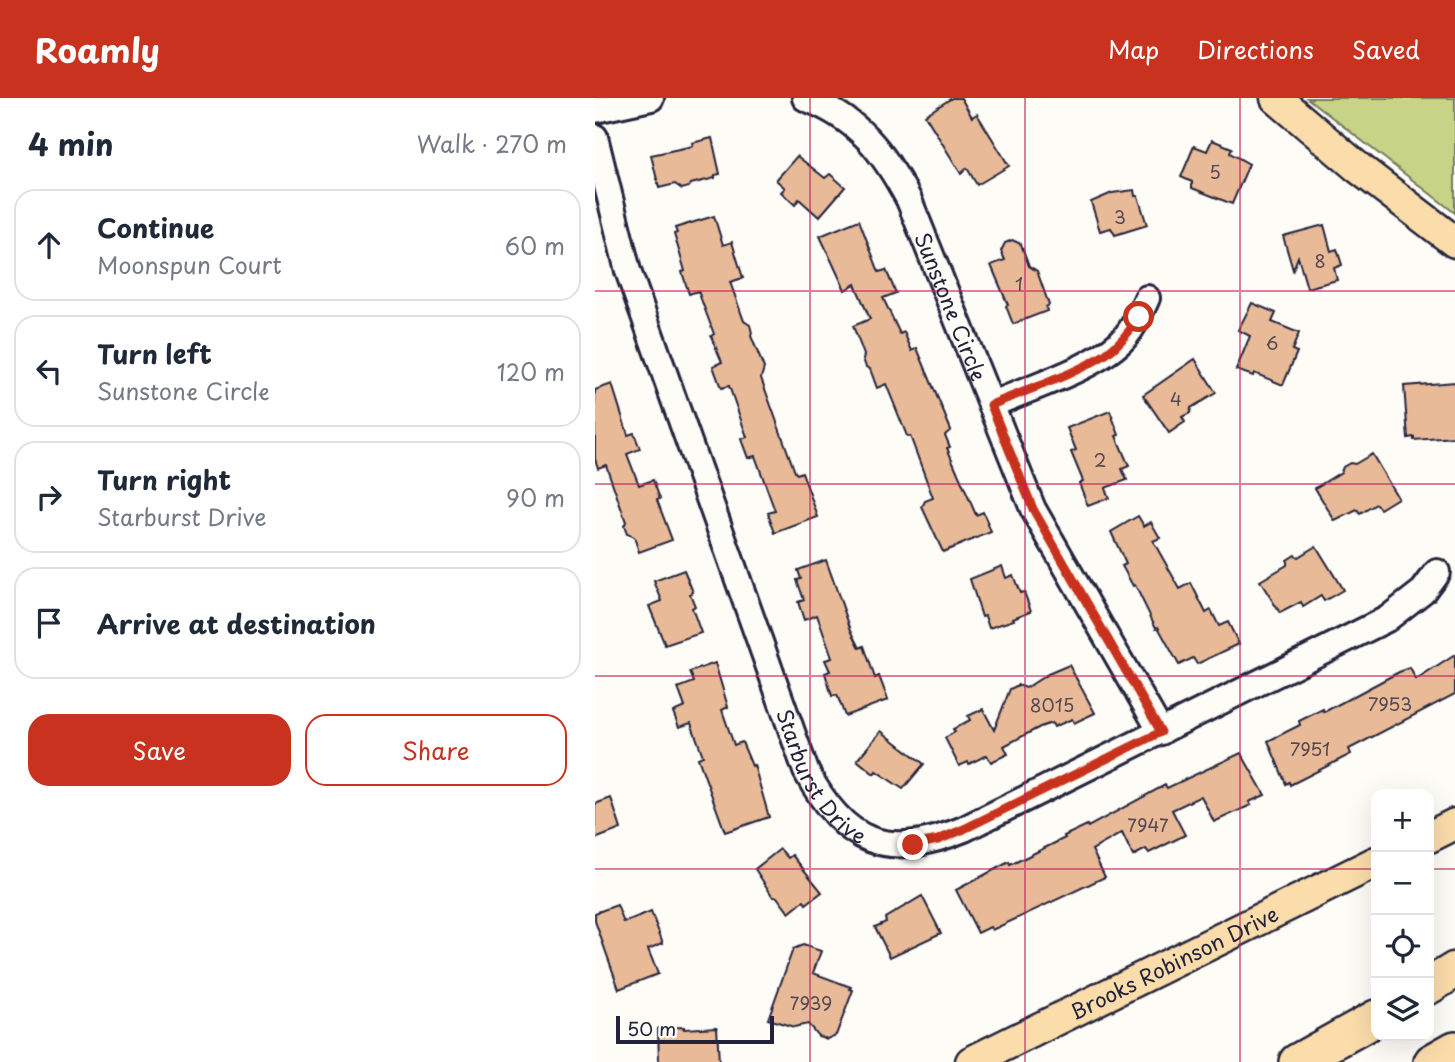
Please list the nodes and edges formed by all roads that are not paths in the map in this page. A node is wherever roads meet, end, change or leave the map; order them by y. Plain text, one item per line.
1 (651, 98) edge
2 (805, 98) edge
3 (1276, 98) edge
4 (595, 110) edge
5 (595, 137) edge
6 (1455, 243) edge
7 (1147, 298) dead end
8 (991, 405) junction
9 (1437, 572) dead end
10 (1161, 732) junction
11 (1455, 824) edge
12 (1434, 834) edge
13 (1371, 864) edge
14 (1455, 970) edge
15 (1434, 983) edge
16 (1371, 1021) edge
17 (1455, 1049) edge
18 (971, 1062) edge
19 (1297, 1062) edge
20 (1432, 1062) edge

1 - 4 street
2 - 8 street, Sunstone Circle
3 - 6 main road
5 - 10 street, Starburst Drive
7 - 8 street
8 - 10 street, Sunstone Circle
9 - 10 street, Starburst Drive
11 - 12 main road
13 - 18 main road, Brooks Robinson Drive
14 - 15 highway
16 - 19 highway
17 - 20 highway

